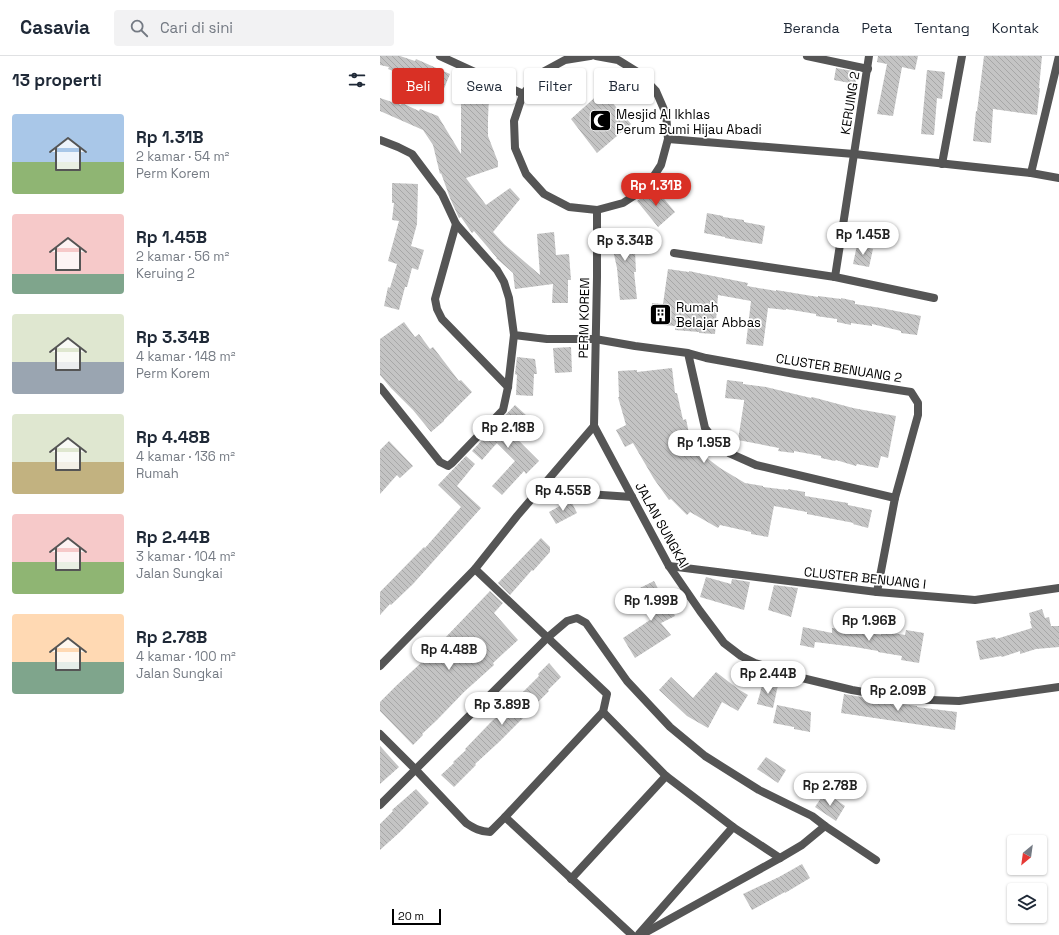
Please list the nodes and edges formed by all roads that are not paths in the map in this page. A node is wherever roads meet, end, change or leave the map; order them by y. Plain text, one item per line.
1 (440, 56) edge
2 (590, 56) edge
3 (596, 56) edge
4 (807, 56) edge
5 (869, 56) edge
6 (962, 56) edge
7 (1059, 56) edge
8 (868, 69) junction
9 (523, 94) junction
10 (668, 139) junction
11 (380, 140) edge
12 (854, 154) junction
13 (942, 164) junction
14 (1032, 173) junction
15 (1059, 178) edge
16 (597, 210) junction
17 (456, 224) junction
18 (674, 253) dead end
19 (835, 277) junction
20 (934, 298) dead end
21 (514, 335) junction
22 (595, 339) junction
23 (688, 353) junction
24 (380, 387) edge
25 (508, 387) junction
26 (594, 426) junction
27 (632, 497) junction
28 (895, 498) junction
29 (532, 499) junction
30 (669, 566) junction
31 (475, 569) junction
32 (1059, 588) edge
33 (877, 592) junction
34 (548, 638) junction
35 (380, 666) edge
36 (1059, 687) edge
37 (603, 712) junction
38 (380, 734) edge
39 (416, 770) junction
40 (666, 776) junction
41 (380, 805) edge
42 (505, 817) junction
43 (825, 826) junction
44 (733, 827) junction
45 (780, 858) junction
46 (876, 860) dead end
47 (571, 879) junction
48 (632, 935) edge
49 (639, 935) edge

1 - 9 street
2 - 9 street
3 - 10 street
4 - 8 street
5 - 8 street, KERUING 2
6 - 13 street
7 - 14 street
8 - 12 street, KERUING 2
9 - 16 street
10 - 12 street
10 - 16 street
11 - 17 street
12 - 13 street
12 - 19 street, KERUING 2
13 - 14 street
14 - 15 street
16 - 22 street, PERM KOREM
17 - 21 street
17 - 25 street
18 - 19 street
19 - 20 street
21 - 22 street
21 - 25 street
22 - 23 street
22 - 26 street, PERM KOREM
23 - 28 street
23 - 28 street, CLUSTER BENUANG 2
24 - 25 street
26 - 27 street, JALAN SUNGKAI
26 - 29 street
27 - 29 street
27 - 30 street, JALAN SUNGKAI
28 - 33 street, CLUSTER BENUANG 2
29 - 31 street
30 - 33 street, CLUSTER BENUANG I
30 - 36 street, JALAN SUNGKAI
31 - 34 street
31 - 35 street
32 - 33 street, CLUSTER BENUANG I
34 - 37 street
34 - 39 street
34 - 43 street
37 - 40 street
37 - 42 street
38 - 39 street
39 - 41 street
39 - 42 street
40 - 44 street
40 - 47 street
42 - 47 street
43 - 45 street
43 - 46 street
44 - 45 street
44 - 49 street
45 - 49 street
47 - 48 street

